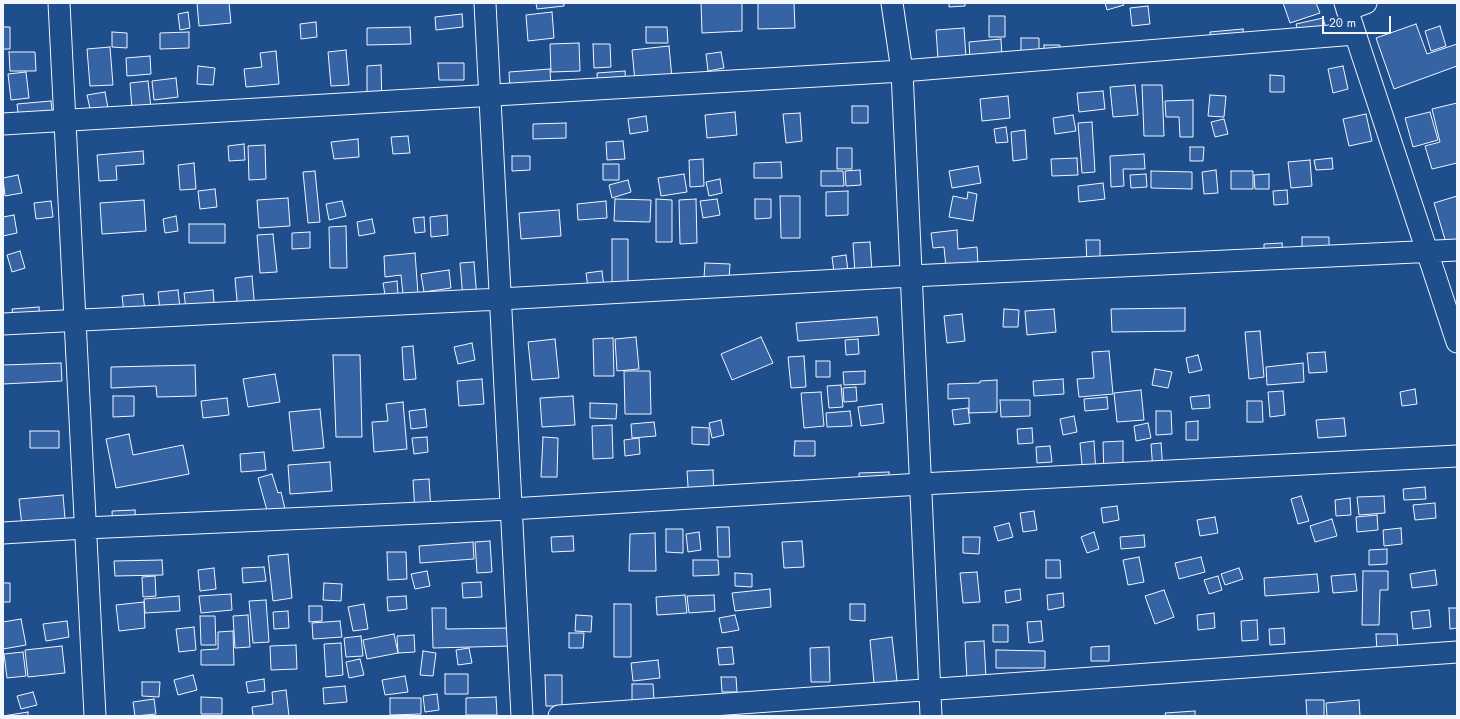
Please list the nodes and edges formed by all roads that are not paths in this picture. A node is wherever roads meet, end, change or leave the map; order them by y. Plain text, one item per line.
1 (59, 3) edge
2 (485, 3) edge
3 (892, 3) edge
4 (1353, 5) edge
5 (1355, 34) junction
6 (902, 71) junction
7 (490, 96) junction
8 (65, 120) junction
9 (3, 124) edge
10 (1426, 250) junction
11 (1457, 250) edge
12 (911, 276) junction
13 (500, 299) junction
14 (75, 320) junction
15 (3, 324) edge
16 (1457, 342) edge
17 (1457, 456) edge
18 (921, 484) junction
19 (511, 509) junction
20 (85, 528) junction
21 (3, 533) edge
22 (1457, 652) edge
23 (930, 690) junction
24 (95, 716) edge
25 (522, 716) edge
26 (559, 716) edge
27 (931, 716) edge

1 - 8 street
2 - 7 street
3 - 6 street
4 - 5 street
5 - 6 street
5 - 10 street
6 - 7 street
6 - 12 street
7 - 8 street
7 - 13 street
8 - 9 street
8 - 14 street
10 - 11 street
10 - 12 street
10 - 16 street
12 - 13 street
12 - 18 street
13 - 14 street
13 - 19 street
14 - 15 street
14 - 20 street
17 - 18 street
18 - 19 street
18 - 23 street
19 - 20 street
19 - 25 street
20 - 21 street
20 - 24 street
22 - 23 street
23 - 26 street
23 - 27 street

